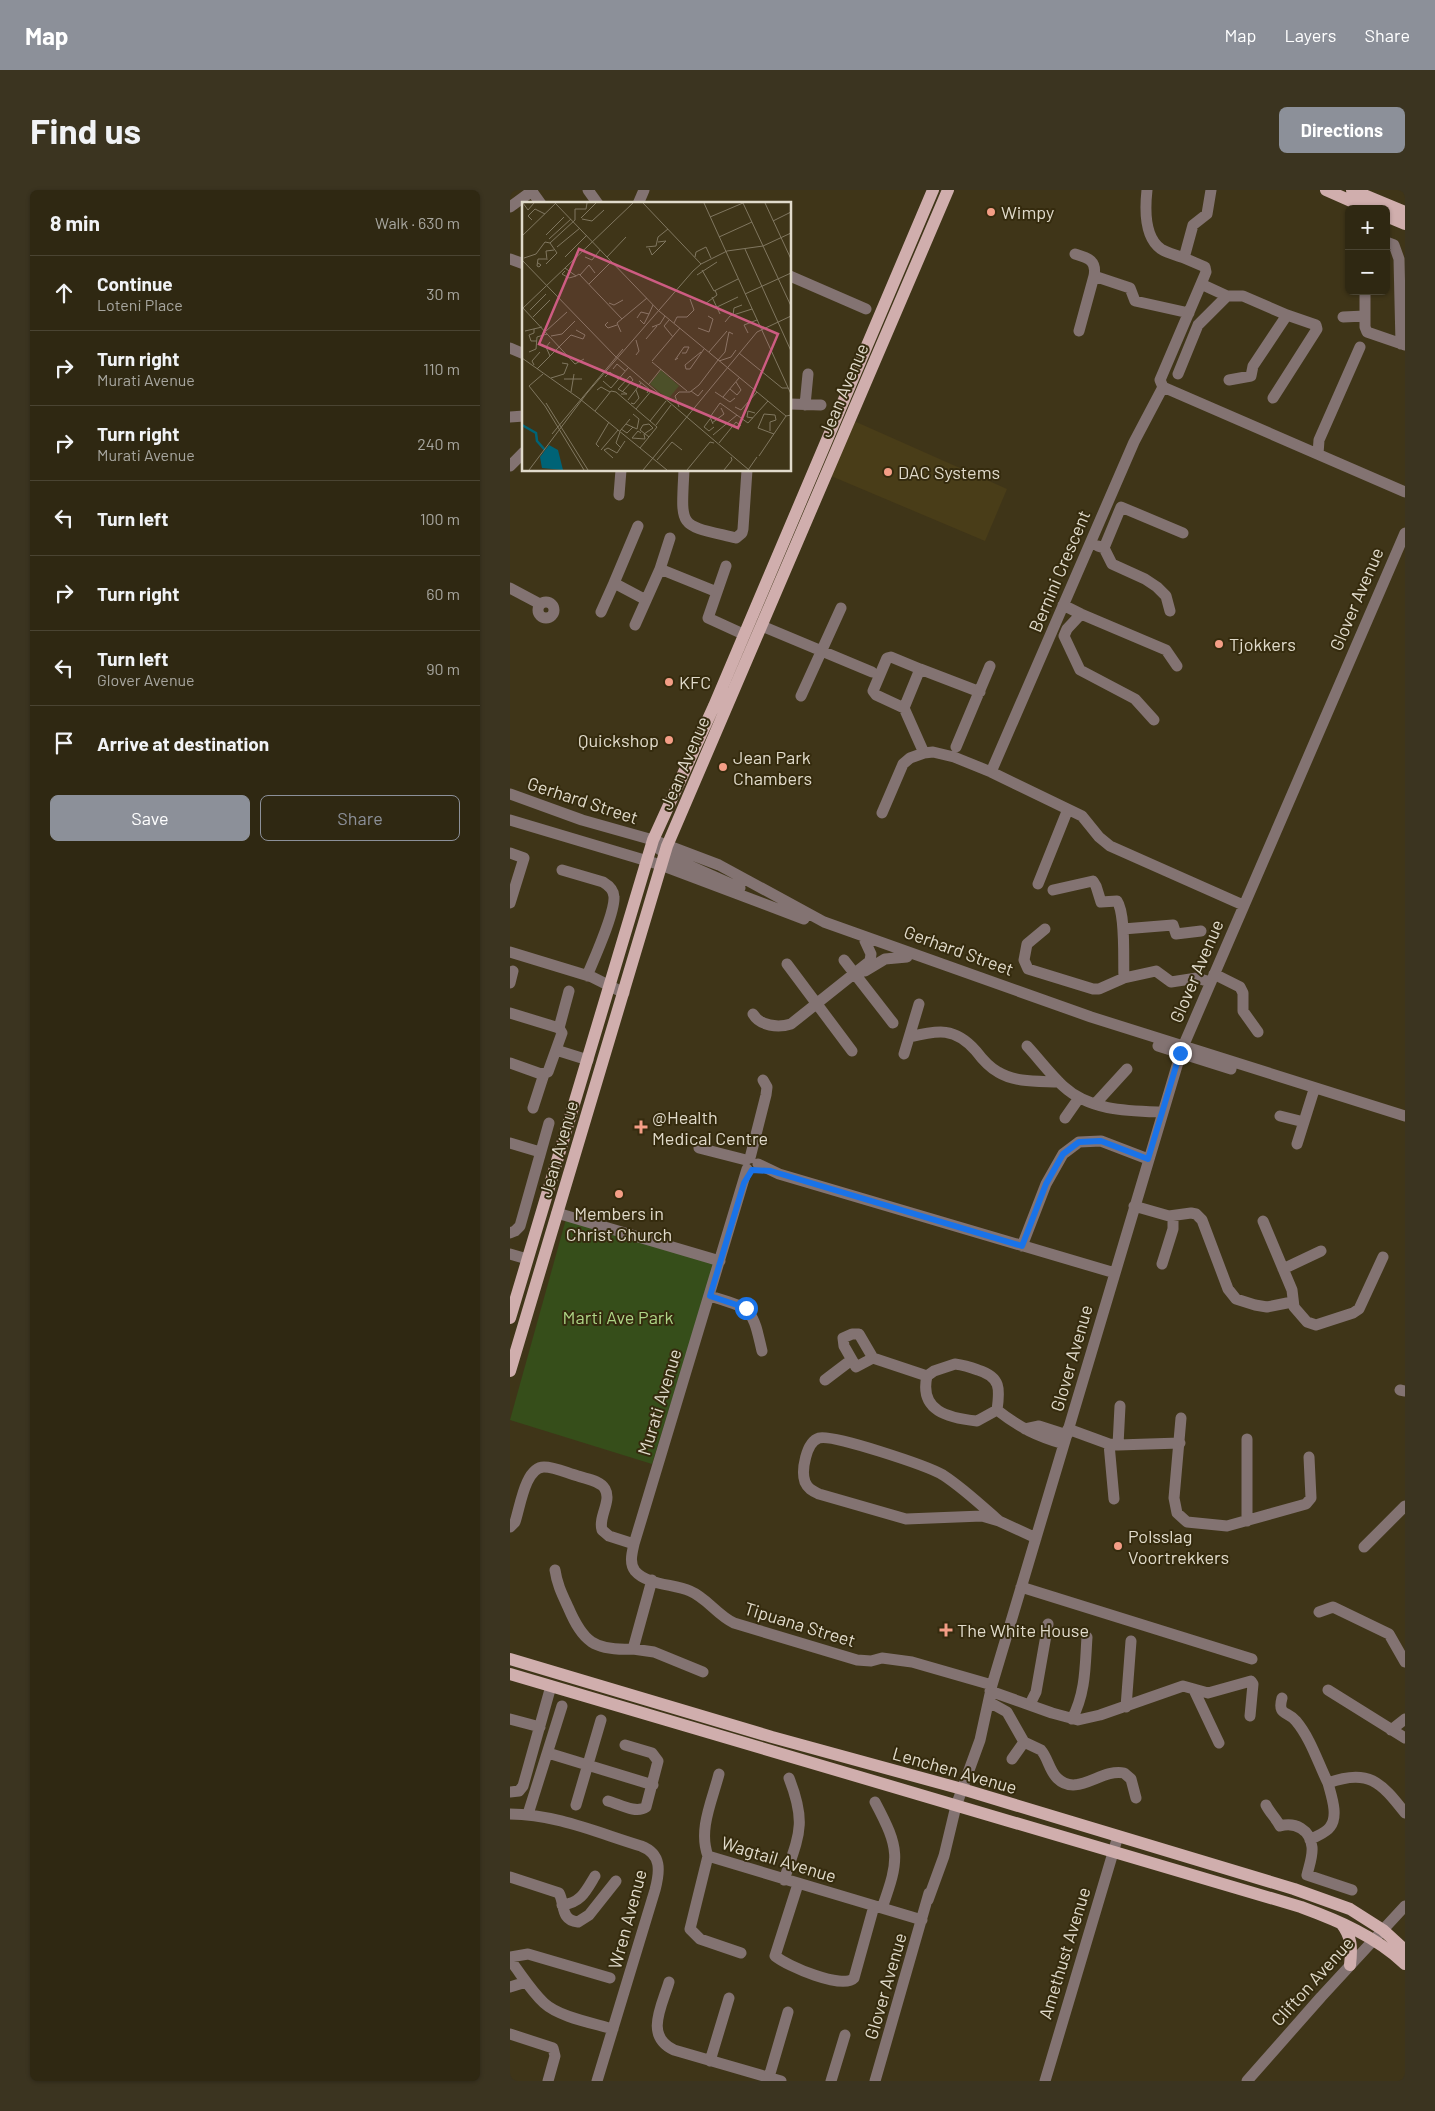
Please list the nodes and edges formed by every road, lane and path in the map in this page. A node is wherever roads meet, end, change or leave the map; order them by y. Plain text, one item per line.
1 (531, 190) edge
2 (588, 190) edge
3 (644, 190) edge
4 (933, 190) edge
5 (948, 190) edge
6 (1146, 190) edge
7 (1211, 190) edge
8 (1326, 190) edge
9 (1352, 190) edge
10 (540, 202) edge
11 (597, 202) edge
12 (639, 202) edge
13 (1360, 205) edge
14 (510, 207) edge
15 (1405, 212) edge
16 (937, 216) junction
17 (1390, 218) edge
18 (1405, 224) edge
19 (1390, 244) edge
20 (1075, 254) dead end
21 (906, 256) junction
22 (1184, 258) junction
23 (510, 259) edge
24 (522, 263) edge
25 (791, 276) edge
26 (1094, 276) junction
27 (1201, 284) junction
28 (1365, 295) edge
29 (1227, 296) junction
30 (866, 309) dead end
31 (1189, 313) junction
32 (1286, 315) junction
33 (1365, 316) junction
34 (1343, 317) dead end
35 (1079, 331) dead end
36 (1403, 345) edge
37 (1360, 347) dead end
38 (510, 348) edge
39 (522, 353) edge
40 (808, 374) dead end
41 (1178, 374) dead end
42 (1229, 380) dead end
43 (1163, 387) junction
44 (1273, 398) dead end
45 (791, 404) edge
46 (805, 405) junction
47 (821, 405) dead end
48 (522, 454) edge
49 (1318, 454) junction
50 (510, 466) edge
51 (621, 471) edge
52 (684, 471) edge
53 (747, 471) edge
54 (1405, 492) edge
55 (619, 495) dead end
56 (638, 526) dead end
57 (1405, 533) edge
58 (1183, 534) dead end
59 (670, 538) dead end
60 (1090, 543) junction
61 (1104, 548) junction
62 (726, 566) dead end
63 (660, 568) junction
64 (614, 583) junction
65 (510, 588) edge
66 (717, 592) junction
67 (646, 600) junction
68 (540, 604) dead end
69 (771, 605) junction
70 (1063, 605) junction
71 (841, 608) dead end
72 (1170, 611) dead end
73 (601, 612) dead end
74 (1081, 614) junction
75 (635, 625) dead end
76 (762, 626) junction
77 (743, 634) junction
78 (821, 652) junction
79 (990, 666) dead end
80 (1178, 666) dead end
81 (920, 669) junction
82 (872, 672) dead end
83 (980, 692) junction
84 (718, 694) junction
85 (801, 696) dead end
86 (904, 708) junction
87 (1154, 720) dead end
88 (956, 747) dead end
89 (924, 753) junction
90 (991, 772) junction
91 (510, 794) edge
92 (1068, 809) junction
93 (882, 813) dead end
94 (510, 820) edge
95 (653, 840) junction
96 (510, 854) edge
97 (664, 855) junction
98 (647, 861) junction
99 (562, 870) dead end
100 (1038, 884) dead end
101 (1053, 890) dead end
102 (510, 903) edge
103 (1243, 905) junction
104 (1045, 929) dead end
105 (1123, 929) junction
106 (1201, 931) dead end
107 (865, 941) junction
108 (510, 952) edge
109 (908, 957) junction
110 (844, 960) dead end
111 (872, 963) junction
112 (787, 964) dead end
113 (513, 971) dead end
114 (587, 976) junction
115 (854, 976) junction
116 (1124, 978) junction
117 (1212, 978) junction
118 (510, 983) edge
119 (610, 987) junction
120 (569, 991) dead end
121 (624, 993) junction
122 (817, 1004) junction
123 (919, 1004) dead end
124 (510, 1013) edge
125 (753, 1014) dead end
126 (893, 1023) dead end
127 (560, 1028) junction
128 (1258, 1032) dead end
129 (910, 1037) junction
130 (1027, 1046) dead end
131 (556, 1050) junction
132 (1182, 1050) junction
133 (852, 1051) dead end
134 (904, 1054) dead end
135 (588, 1060) junction
136 (510, 1063) edge
137 (1127, 1069) dead end
138 (544, 1074) junction
139 (763, 1080) dead end
140 (1058, 1082) junction
141 (1313, 1093) junction
142 (1079, 1098) junction
143 (1095, 1104) junction
144 (533, 1108) dead end
145 (1162, 1112) junction
146 (1280, 1116) dead end
147 (1065, 1118) dead end
148 (1405, 1118) edge
149 (1304, 1122) junction
150 (549, 1123) dead end
151 (510, 1143) edge
152 (1297, 1144) dead end
153 (698, 1148) dead end
154 (540, 1152) junction
155 (1148, 1159) junction
156 (751, 1163) junction
157 (1134, 1206) junction
158 (557, 1213) junction
159 (1173, 1216) junction
160 (1263, 1221) dead end
161 (510, 1233) edge
162 (1022, 1246) junction
163 (1321, 1251) dead end
164 (510, 1254) edge
165 (1383, 1257) dead end
166 (528, 1259) junction
167 (720, 1261) junction
168 (1162, 1264) dead end
169 (1283, 1269) junction
170 (1114, 1273) junction
171 (710, 1296) junction
172 (1292, 1302) junction
173 (510, 1318) edge
174 (762, 1351) dead end
175 (872, 1358) junction
176 (850, 1360) junction
177 (510, 1370) edge
178 (927, 1376) junction
179 (825, 1380) dead end
180 (1120, 1406) dead end
181 (997, 1410) junction
182 (1181, 1418) dead end
183 (1066, 1436) junction
184 (1247, 1439) dead end
185 (1180, 1443) junction
186 (1114, 1444) junction
187 (1309, 1457) dead end
188 (1114, 1499) dead end
189 (1405, 1506) edge
190 (999, 1521) junction
191 (1246, 1521) junction
192 (510, 1527) edge
193 (1036, 1538) junction
194 (634, 1544) junction
195 (1364, 1547) dead end
196 (555, 1570) dead end
197 (652, 1580) junction
198 (1021, 1587) junction
199 (1319, 1612) dead end
200 (1048, 1624) dead end
201 (1086, 1636) dead end
202 (1131, 1642) dead end
203 (633, 1649) junction
204 (510, 1659) edge
205 (1252, 1659) dead end
206 (1404, 1659) edge
207 (703, 1672) dead end
208 (510, 1674) edge
209 (551, 1686) junction
210 (1194, 1690) junction
211 (1328, 1690) dead end
212 (990, 1694) junction
213 (1282, 1698) dead end
214 (1030, 1704) junction
215 (562, 1706) dead end
216 (1126, 1706) junction
217 (1250, 1716) dead end
218 (1072, 1719) junction
219 (1405, 1719) edge
220 (510, 1720) edge
221 (601, 1720) dead end
222 (540, 1727) junction
223 (1391, 1730) junction
224 (1405, 1738) edge
225 (1024, 1742) junction
226 (1219, 1744) dead end
227 (625, 1745) dead end
228 (548, 1753) junction
229 (1012, 1758) dead end
230 (589, 1765) junction
231 (719, 1774) dead end
232 (789, 1778) dead end
233 (1328, 1784) junction
234 (653, 1786) junction
235 (959, 1789) junction
236 (510, 1792) edge
237 (1136, 1798) dead end
238 (608, 1801) dead end
239 (875, 1802) dead end
240 (576, 1805) dead end
241 (1266, 1805) dead end
242 (954, 1806) junction
243 (1405, 1813) edge
244 (510, 1814) edge
245 (528, 1814) junction
246 (1118, 1836) junction
247 (1310, 1840) junction
248 (1114, 1850) junction
249 (708, 1856) junction
250 (596, 1876) dead end
251 (510, 1877) edge
252 (784, 1880) junction
253 (616, 1881) dead end
254 (798, 1884) junction
255 (1352, 1890) dead end
256 (562, 1905) junction
257 (1405, 1906) edge
258 (878, 1907) junction
259 (922, 1920) junction
260 (1339, 1921) junction
261 (1383, 1930) junction
262 (1373, 1939) junction
263 (1405, 1950) edge
264 (741, 1953) dead end
265 (510, 1958) edge
266 (1405, 1964) edge
267 (1350, 1965) junction
268 (610, 1978) dead end
269 (526, 1982) junction
270 (669, 1982) dead end
271 (510, 1987) edge
272 (729, 1998) dead end
273 (788, 2012) dead end
274 (613, 2029) junction
275 (510, 2034) edge
276 (845, 2035) dead end
277 (710, 2061) junction
278 (769, 2077) junction
279 (548, 2081) edge
280 (597, 2081) edge
281 (781, 2081) edge
282 (831, 2081) edge
283 (875, 2081) edge
284 (1045, 2081) edge
285 (1248, 2081) edge

1 - 10 street
1 - 14 street
2 - 11 street
3 - 12 street
4 - 21 main road, Jean Avenue
5 - 16 main road, Jean Avenue
6 - 22 street
7 - 22 street
8 - 13 main road
9 - 15 main road
16 - 21 main road
16 - 69 main road, Jean Avenue
17 - 18 main road
19 - 36 street
20 - 26 street
21 - 77 main road, Jean Avenue
22 - 27 street, Bernini Crescent
23 - 24 street
25 - 30 street
26 - 31 street
26 - 35 street
27 - 29 street
27 - 31 street, Bernini Crescent
28 - 33 street
29 - 32 street
29 - 41 street
31 - 43 street, Bernini Crescent
32 - 42 street
32 - 44 street
33 - 34 street
33 - 36 street
37 - 49 street
38 - 39 street
40 - 46 street
43 - 49 street
43 - 60 street, Bernini Crescent
45 - 46 street
46 - 47 street
48 - 50 street
49 - 54 street
51 - 55 street
52 - 53 street
56 - 64 street
57 - 103 street, Glover Avenue
58 - 61 street
59 - 63 street
60 - 61 street
60 - 70 street, Bernini Crescent
61 - 72 street
62 - 66 street
63 - 66 street
63 - 67 street
64 - 67 street
64 - 73 street
65 - 68 street
66 - 77 street
67 - 75 street
69 - 76 main road, Jean Avenue
69 - 84 main road
70 - 74 street
70 - 90 street, Bernini Crescent
71 - 78 street
74 - 80 street
74 - 87 street
76 - 78 street
76 - 97 main road, Jean Avenue
77 - 84 main road, Jean Avenue
78 - 82 street
78 - 85 street
79 - 83 street
81 - 83 street
81 - 86 street
81 - 86 street
83 - 88 street
84 - 95 main road, Jean Avenue
86 - 89 street
89 - 90 street
89 - 93 street
90 - 92 street
91 - 95 street, Gerhard Street
92 - 100 street
92 - 103 street
94 - 98 street, Gerhard Street
95 - 97 street, Gerhard Street
95 - 98 main road, Jean Avenue
96 - 102 street
97 - 98 street, Gerhard Street
97 - 107 street, Gerhard Street
97 - 121 main road, Jean Avenue
97 - 132 street, Gerhard Street
98 - 119 main road, Jean Avenue
99 - 114 street
101 - 105 street
103 - 117 street, Glover Avenue
104 - 116 street
105 - 106 street
105 - 116 street
107 - 109 street, Gerhard Street
107 - 111 street
108 - 114 street
109 - 111 street
109 - 132 street, Gerhard Street
110 - 115 street
111 - 115 street
112 - 122 street
113 - 118 street
114 - 119 street
115 - 122 street
115 - 126 street
116 - 117 street
117 - 128 street
117 - 132 street, Glover Avenue
119 - 121 street
119 - 135 main road, Jean Avenue
120 - 127 street
121 - 158 main road, Jean Avenue
122 - 125 street
122 - 133 street
123 - 129 street
124 - 127 street
127 - 131 street
129 - 134 street
129 - 140 street
130 - 140 street
131 - 135 street
131 - 138 street
132 - 141 street, Gerhard Street
132 - 145 street, Glover Avenue
132 - 148 street, Gerhard Street
135 - 166 main road, Jean Avenue
136 - 138 street
137 - 143 street
138 - 144 street
139 - 156 street, Murati Avenue
140 - 142 street
141 - 148 street, Gerhard Street
141 - 149 street
142 - 143 street
142 - 147 street
143 - 145 street
145 - 155 street, Glover Avenue
146 - 149 street
149 - 152 street
150 - 154 street
151 - 154 street
153 - 156 street
154 - 161 street
155 - 157 street, Glover Avenue
155 - 162 street
156 - 162 street
156 - 167 street, Murati Avenue
157 - 159 street
157 - 170 street, Glover Avenue
158 - 167 street
158 - 177 main road, Jean Avenue
159 - 168 street
159 - 172 street
160 - 169 street
162 - 170 street
163 - 169 street
164 - 166 street
165 - 172 street
166 - 173 main road, Jean Avenue
167 - 171 street, Murati Avenue
169 - 172 street
170 - 183 street, Glover Avenue
171 - 174 street
171 - 194 street, Murati Avenue
175 - 176 street
175 - 176 street
175 - 178 street
176 - 179 street
178 - 181 street
178 - 181 street
180 - 186 street
181 - 183 street
182 - 185 street
183 - 186 street
183 - 193 street, Glover Avenue
184 - 191 street
185 - 186 street
185 - 191 street
186 - 188 street
187 - 191 street
189 - 195 street
190 - 190 street
190 - 193 street
192 - 194 street
193 - 198 street, Glover Avenue
194 - 197 street, Tipuana Street
196 - 203 street
197 - 203 street
197 - 212 street, Tipuana Street
198 - 205 street
198 - 212 street, Glover Avenue
199 - 206 street
200 - 214 street
201 - 218 street
202 - 216 street
203 - 207 street
204 - 235 main road, Lenchen Avenue
208 - 209 main road, Lenchen Avenue
209 - 222 street
209 - 242 main road, Lenchen Avenue
210 - 216 street
210 - 217 street
210 - 226 street
211 - 223 street
212 - 214 street, Tipuana Street
212 - 225 street
212 - 235 street, Glover Avenue
213 - 233 street
214 - 218 street, Tipuana Street
215 - 228 street
216 - 218 street
219 - 223 street
220 - 222 street
221 - 230 street
222 - 236 street
223 - 224 street
225 - 229 street
225 - 237 street
227 - 234 street
228 - 230 street
228 - 245 street
230 - 234 street
230 - 240 street
231 - 249 street, Wagtail Avenue
232 - 252 street
233 - 243 street
233 - 247 street
234 - 238 street
235 - 242 street, Glover Avenue
235 - 246 main road, Lenchen Avenue
239 - 258 street
241 - 247 street
242 - 248 main road, Lenchen Avenue
242 - 259 street, Glover Avenue
244 - 245 street, Wren Avenue
245 - 274 street, Wren Avenue
246 - 248 street, Amethust Avenue
246 - 261 main road, Lenchen Avenue
247 - 255 street
248 - 260 main road, Lenchen Avenue
248 - 284 street, Amethust Avenue
249 - 252 street, Wagtail Avenue
249 - 264 street
250 - 256 street
251 - 256 street
252 - 254 street, Wagtail Avenue
253 - 256 street
254 - 258 street, Wagtail Avenue
254 - 258 street
257 - 261 street, Clifton Avenue
258 - 259 street, Wagtail Avenue
259 - 283 street, Glover Avenue
260 - 262 main road, Lenchen Avenue
260 - 267 main road
261 - 262 street, Clifton Avenue
261 - 263 main road, Lenchen Avenue
262 - 266 main road, Lenchen Avenue
262 - 267 street, Clifton Avenue
265 - 268 street
265 - 269 street
267 - 285 street, Clifton Avenue
269 - 271 street
269 - 274 street
270 - 277 street
272 - 277 street
273 - 278 street
274 - 280 street, Wren Avenue
275 - 279 street
276 - 282 street
277 - 278 street
278 - 281 street

